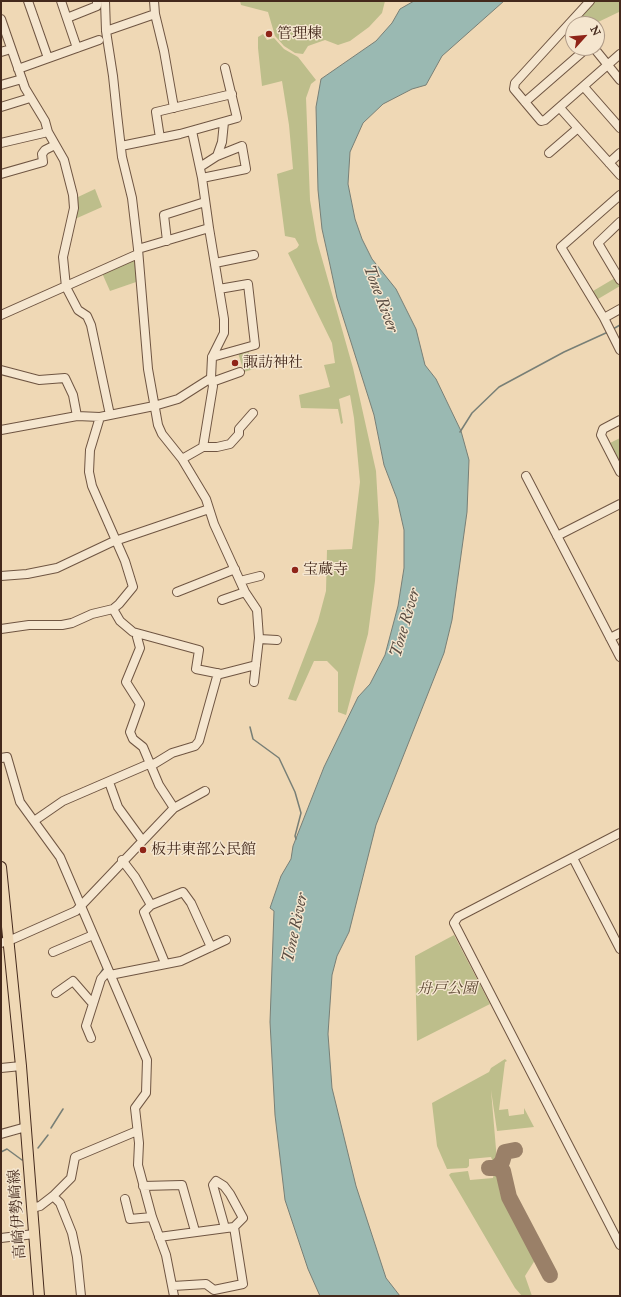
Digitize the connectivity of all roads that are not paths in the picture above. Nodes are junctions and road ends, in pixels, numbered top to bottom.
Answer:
1 (28, 1) edge
2 (61, 1) edge
3 (97, 1) edge
4 (104, 1) edge
5 (154, 1) edge
6 (590, 1) edge
7 (155, 14) junction
8 (581, 16) edge
9 (67, 18) junction
10 (1, 19) edge
11 (106, 31) junction
12 (565, 34) edge
13 (99, 40) dead end
14 (77, 48) junction
15 (11, 49) junction
16 (1, 52) edge
17 (620, 54) edge
18 (578, 56) edge
19 (600, 56) edge
20 (48, 58) junction
21 (608, 66) junction
22 (225, 68) dead end
23 (18, 69) junction
24 (22, 79) junction
25 (620, 80) edge
26 (1, 85) edge
27 (584, 87) junction
28 (232, 94) junction
29 (30, 98) junction
30 (525, 102) junction
31 (1, 107) edge
32 (174, 108) junction
33 (560, 108) junction
34 (224, 122) junction
35 (578, 128) junction
36 (620, 128) edge
37 (192, 131) junction
38 (48, 132) junction
39 (160, 138) junction
40 (1, 143) edge
41 (55, 145) junction
42 (121, 146) junction
43 (549, 153) dead end
44 (620, 153) edge
45 (217, 156) junction
46 (609, 163) junction
47 (200, 167) junction
48 (1, 174) edge
49 (620, 175) edge
50 (202, 178) junction
51 (620, 194) edge
52 (205, 202) junction
53 (620, 223) edge
54 (209, 228) junction
55 (168, 241) junction
56 (138, 252) junction
57 (254, 255) dead end
58 (215, 263) junction
59 (620, 280) edge
60 (66, 287) junction
61 (219, 289) junction
62 (620, 309) edge
63 (1, 315) edge
64 (605, 321) junction
65 (620, 350) edge
66 (212, 357) junction
67 (1, 370) edge
68 (240, 372) dead end
69 (212, 380) junction
70 (154, 406) junction
71 (253, 413) dead end
72 (110, 415) junction
73 (77, 416) junction
74 (100, 417) junction
75 (620, 420) edge
76 (1, 430) edge
77 (204, 447) junction
78 (182, 460) junction
79 (620, 472) edge
80 (526, 476) dead end
81 (620, 504) edge
82 (209, 509) junction
83 (557, 536) junction
84 (117, 541) junction
85 (235, 569) junction
86 (1, 576) edge
87 (260, 576) dead end
88 (240, 581) junction
89 (177, 592) dead end
90 (245, 592) junction
91 (222, 600) dead end
92 (113, 609) junction
93 (1, 629) edge
94 (620, 633) edge
95 (139, 634) junction
96 (610, 638) junction
97 (259, 639) junction
98 (277, 640) dead end
99 (620, 657) edge
100 (256, 665) junction
101 (218, 673) junction
102 (254, 682) dead end
103 (1, 758) edge
104 (151, 763) junction
105 (109, 782) junction
106 (205, 790) dead end
107 (174, 808) junction
108 (34, 821) junction
109 (620, 833) edge
110 (142, 840) junction
111 (574, 858) junction
112 (122, 860) junction
113 (1, 867) edge
114 (152, 904) junction
115 (81, 905) junction
116 (93, 935) junction
117 (226, 940) dead end
118 (5, 942) edge
119 (211, 947) junction
120 (620, 948) edge
121 (53, 952) dead end
122 (165, 963) junction
123 (109, 973) junction
124 (56, 993) dead end
125 (93, 1004) junction
126 (91, 1038) dead end
127 (21, 1066) junction
128 (1, 1068) edge
129 (26, 1127) junction
130 (137, 1131) junction
131 (1, 1134) edge
132 (143, 1186) junction
133 (53, 1196) junction
134 (125, 1199) dead end
135 (32, 1208) junction
136 (152, 1217) junction
137 (234, 1227) junction
138 (225, 1228) junction
139 (195, 1231) junction
140 (34, 1234) junction
141 (159, 1237) junction
142 (1, 1238) edge
143 (620, 1245) edge
144 (173, 1286) junction
145 (39, 1296) edge
146 (81, 1296) edge
147 (174, 1296) edge

1 - 20 street
2 - 9 street
3 - 9 street
4 - 11 street
5 - 7 street
6 - 8 street
7 - 11 street
7 - 32 street
9 - 14 street
10 - 15 street
11 - 42 street
12 - 30 street
13 - 14 street
14 - 20 street
15 - 16 street
15 - 23 street
17 - 21 street
18 - 30 street
19 - 21 street
20 - 23 street
21 - 25 street
21 - 27 street
22 - 28 street
23 - 24 street
24 - 26 street
24 - 29 street
27 - 33 street
27 - 36 street
28 - 32 street
28 - 34 street
29 - 31 street
29 - 38 street
30 - 33 street
32 - 39 street
33 - 35 street
34 - 37 street
34 - 45 street
35 - 43 street
35 - 46 street
37 - 39 street
37 - 47 street
38 - 40 street
38 - 41 street
39 - 42 street
41 - 48 street
41 - 60 street
42 - 56 street
44 - 46 street
45 - 47 street
45 - 50 street
46 - 49 street
47 - 50 street
50 - 52 street
51 - 64 street
52 - 54 street
52 - 55 street
53 - 59 street
54 - 55 street
54 - 58 street
55 - 56 street
56 - 60 street
56 - 70 street
57 - 58 street
58 - 61 street
60 - 63 street
60 - 72 street
61 - 66 street
61 - 66 street
62 - 64 street
64 - 65 street
66 - 69 street
67 - 73 street
68 - 69 street
69 - 70 street
69 - 77 street
70 - 72 street
70 - 78 street
71 - 77 street
72 - 74 street
73 - 74 street
73 - 76 street
74 - 84 street
75 - 79 street
77 - 78 street
78 - 82 street
80 - 83 street
81 - 83 street
82 - 84 street
82 - 85 street
83 - 96 street
84 - 86 street
84 - 92 street
85 - 88 street
85 - 89 street
87 - 88 street
88 - 90 street
90 - 91 street
90 - 97 street
92 - 93 street
92 - 95 street
94 - 96 street
95 - 101 street
95 - 104 street
96 - 99 street
97 - 98 street
97 - 100 street
100 - 101 street
100 - 102 street
101 - 104 street
103 - 108 street
104 - 105 street
104 - 107 street
105 - 108 street
105 - 110 street
106 - 107 street
107 - 110 street
108 - 115 street
109 - 111 street
110 - 112 street
111 - 120 street
111 - 143 street
112 - 114 street
112 - 115 street
113 - 118 main road, 高崎伊勢崎線
114 - 119 street
114 - 122 street
115 - 116 street
115 - 118 street
116 - 121 street
116 - 123 street
117 - 119 street
118 - 127 main road, 高崎伊勢崎線
119 - 122 street
122 - 123 street
123 - 125 street
123 - 130 street
124 - 125 street
125 - 126 street
127 - 128 street
127 - 129 main road, 高崎伊勢崎線
129 - 131 street
129 - 135 main road, 高崎伊勢崎線
130 - 132 street
130 - 133 street
132 - 136 street
132 - 139 street
133 - 135 street
133 - 146 street
134 - 136 street
135 - 140 main road, 高崎伊勢崎線
136 - 141 street
137 - 138 street
137 - 138 street
137 - 144 street
138 - 139 street
139 - 141 street
140 - 142 street
140 - 145 main road, 高崎伊勢崎線
141 - 144 street
144 - 147 street

